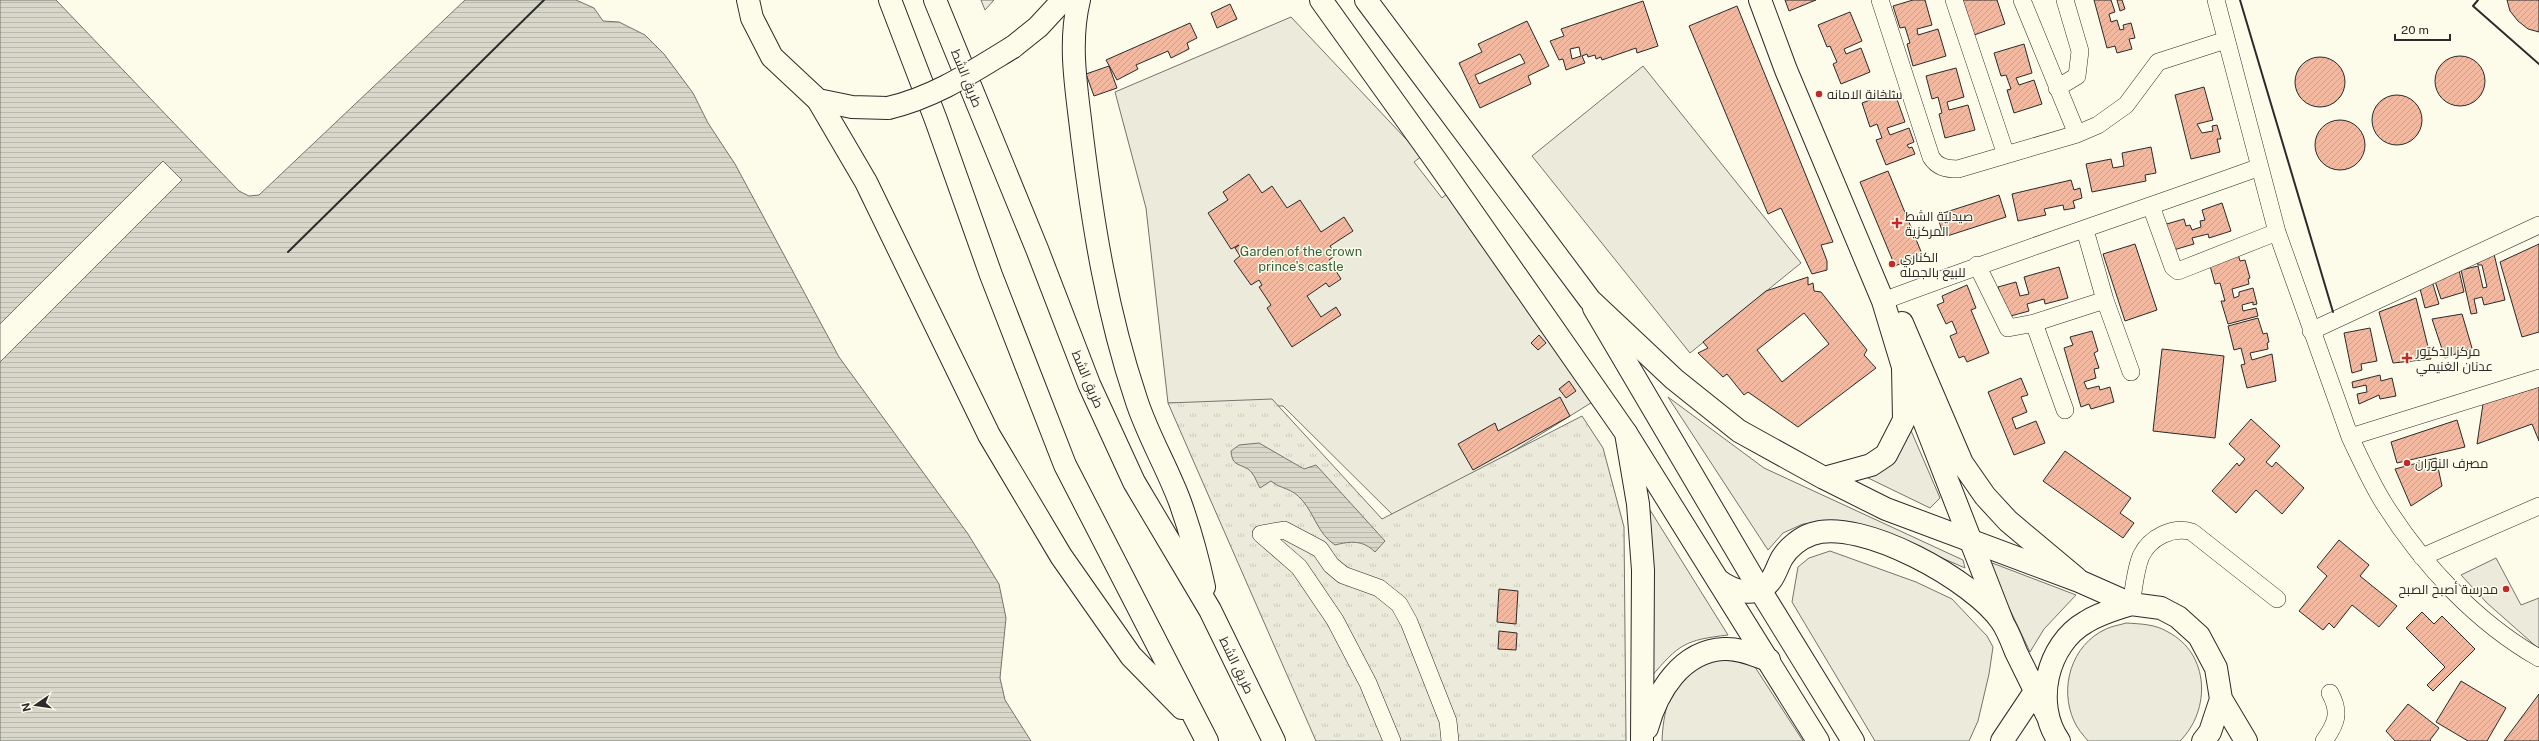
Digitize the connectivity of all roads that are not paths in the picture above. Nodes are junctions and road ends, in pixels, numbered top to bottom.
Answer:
1 (748, 0) edge
2 (890, 0) edge
3 (935, 0) edge
4 (1063, 0) edge
5 (1079, 0) edge
6 (1321, 0) edge
7 (1366, 0) edge
8 (1760, 0) edge
9 (1880, 0) edge
10 (1954, 0) edge
11 (2022, 0) edge
12 (2065, 0) edge
13 (2216, 0) edge
14 (2226, 40) junction
15 (2057, 88) junction
16 (818, 100) junction
17 (2077, 134) junction
18 (2006, 155) junction
19 (2260, 167) junction
20 (2151, 206) junction
21 (2539, 225) edge
22 (2085, 230) junction
23 (2277, 232) junction
24 (1977, 265) junction
25 (1590, 300) junction
26 (2105, 300) junction
27 (1883, 301) junction
28 (2034, 323) junction
29 (2311, 331) junction
30 (1903, 367) junction
31 (2131, 372) dead end
32 (2539, 378) edge
33 (2065, 410) dead end
34 (1626, 433) junction
35 (2350, 437) junction
36 (1824, 478) junction
37 (2539, 506) edge
38 (1969, 541) junction
39 (2422, 557) junction
40 (1718, 580) junction
41 (2079, 581) junction
42 (1760, 590) junction
43 (2277, 599) dead end
44 (2131, 604) junction
45 (1210, 610) junction
46 (2002, 622) junction
47 (2539, 658) edge
48 (1769, 660) junction
49 (2051, 667) junction
50 (2035, 692) junction
51 (2330, 694) dead end
52 (2221, 699) junction
53 (2048, 717) junction
54 (1203, 733) edge
55 (2058, 740) edge
56 (1274, 741) edge
57 (1392, 741) edge
58 (1450, 741) edge
59 (1642, 741) edge
60 (1818, 741) edge
61 (1853, 741) edge
62 (2002, 741) edge
63 (2203, 741) edge
64 (2246, 741) edge
65 (2324, 741) edge

1 - 16 main road
2 - 54 main road
3 - 45 main road, طريق الشط
4 - 16 main road, bridge
5 - 45 main road
6 - 34 main road
7 - 25 main road
8 - 27 main road
9 - 18 street
10 - 18 street
11 - 15 street
12 - 15 street
13 - 14 street
14 - 17 street
14 - 19 street
15 - 17 street
16 - 54 main road
17 - 18 street
19 - 20 street
19 - 23 street
20 - 22 street
20 - 23 street
21 - 29 street
22 - 24 street
22 - 26 street
23 - 29 street
24 - 27 street
24 - 28 street
25 - 36 main road
25 - 42 main road
26 - 28 street
26 - 31 street
27 - 30 main road
27 - 41 main road
28 - 33 street
29 - 35 street
30 - 36 main road
30 - 38 main road
32 - 35 street
34 - 40 main road
34 - 59 main road
35 - 39 street
36 - 38 main road
37 - 39 street
38 - 41 main road
38 - 46 main road
39 - 47 street
40 - 42 main road
40 - 48 main road
41 - 44 main road
42 - 46 main road
42 - 61 main road
43 - 44 street
44 - 49 main road
44 - 52 main road
45 - 56 main road, طريق الشط
46 - 50 main road
48 - 59 main road
48 - 60 main road
49 - 50 main road
49 - 53 main road
50 - 53 main road
50 - 62 main road
51 - 65 street
52 - 63 main road
52 - 64 main road
53 - 55 main road
57 - 58 street

